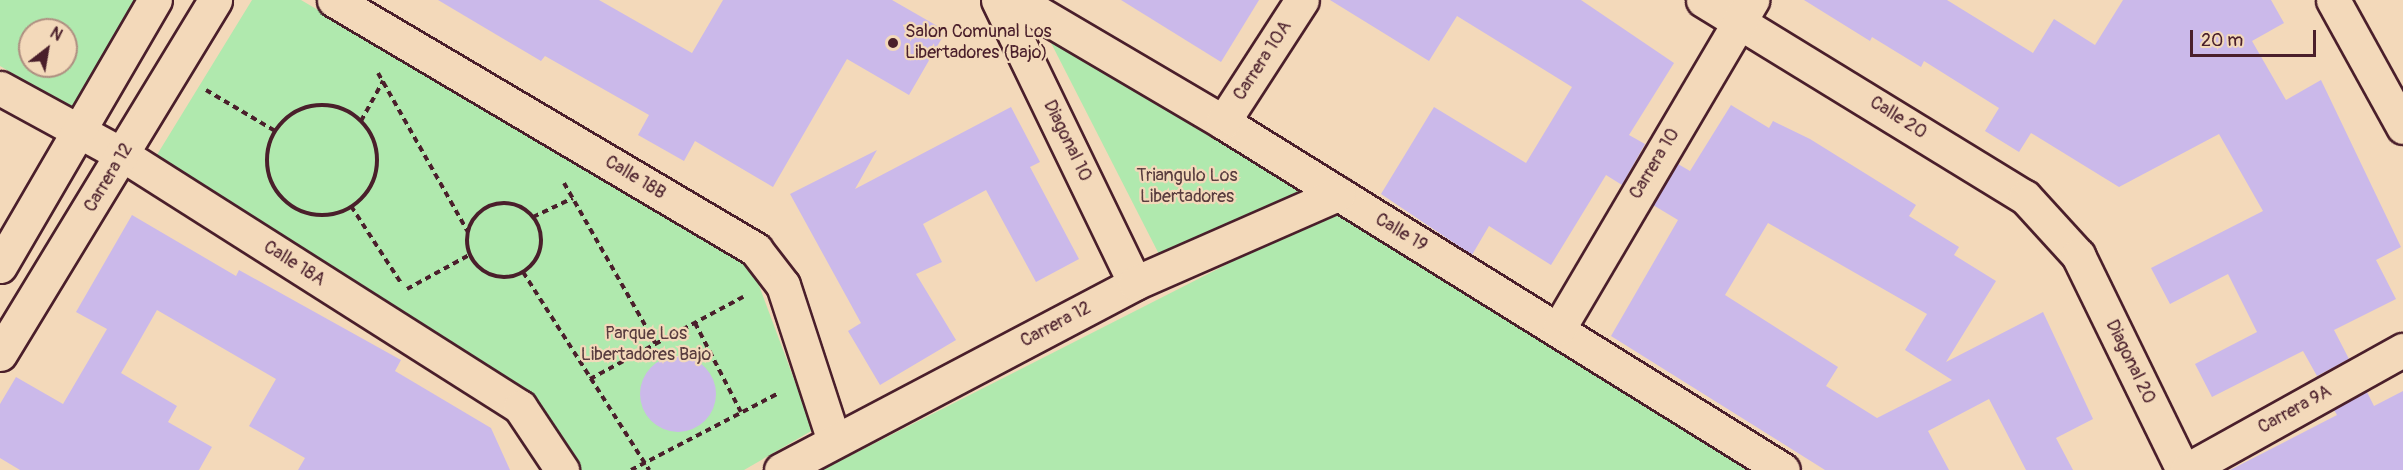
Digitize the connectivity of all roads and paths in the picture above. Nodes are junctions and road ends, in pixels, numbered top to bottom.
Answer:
1 (155, 0) edge
2 (214, 0) edge
3 (334, 0) edge
4 (998, 0) edge
5 (1016, 0) edge
6 (1302, 0) edge
7 (1703, 0) edge
8 (2333, 0) edge
9 (1746, 11) edge
10 (372, 62) dead end
11 (173, 70) junction
12 (383, 81) junction
13 (0, 88) edge
14 (361, 121) junction
15 (1223, 122) junction
16 (2403, 127) edge
17 (275, 131) junction
18 (76, 134) junction
19 (123, 155) junction
20 (562, 179) dead end
21 (1338, 194) junction
22 (573, 198) junction
23 (351, 206) junction
24 (533, 217) junction
25 (468, 232) junction
26 (469, 255) junction
27 (2078, 255) joint
28 (0, 266) edge
29 (523, 272) junction
30 (778, 279) junction
31 (1135, 283) junction
32 (695, 323) junction
33 (1558, 328) junction
34 (656, 344) junction
35 (2403, 350) edge
36 (0, 354) edge
37 (812, 375) junction
38 (590, 379) junction
39 (741, 412) junction
40 (834, 441) junction
41 (644, 463) junction
42 (562, 470) edge
43 (630, 470) edge
44 (649, 470) edge
45 (781, 470) edge
46 (1783, 470) edge
47 (2185, 470) edge

1 - 18 street
2 - 11 street, Carrera 12
3 - 30 street, Calle 18B
4 - 31 street, Diagonal 10
5 - 15 street, Calle 19
6 - 15 street, Carrera 10A
7 - 9 street, Calle 20
8 - 16 street
9 - 27 street, Calle 20
9 - 33 street, Carrera 10
10 - 12 path
11 - 17 path
11 - 19 street, Carrera 12
12 - 14 path
12 - 25 path
13 - 18 street, Calle 18A
14 - 17 path
14 - 23 path
15 - 21 street, Calle 19
17 - 23 path
18 - 19 street, Calle 18A
18 - 28 street
19 - 36 street, Carrera 12
19 - 42 street, Calle 18A
20 - 22 path
21 - 31 street, Carrera 12
21 - 33 street, Calle 19
22 - 24 path
22 - 34 path
23 - 26 path
24 - 25 path
24 - 29 path
25 - 26 path
26 - 29 path
27 - 47 street, Diagonal 20
29 - 38 path
30 - 32 path
30 - 37 street, Calle 18B
31 - 40 street, Carrera 12
32 - 34 path
32 - 39 path
33 - 46 street, Calle 19
34 - 38 path
35 - 47 street, Carrera 9A
37 - 39 path
37 - 40 street, Calle 18B
38 - 41 path
39 - 41 path
40 - 45 street, Carrera 12
41 - 43 path
41 - 44 path

